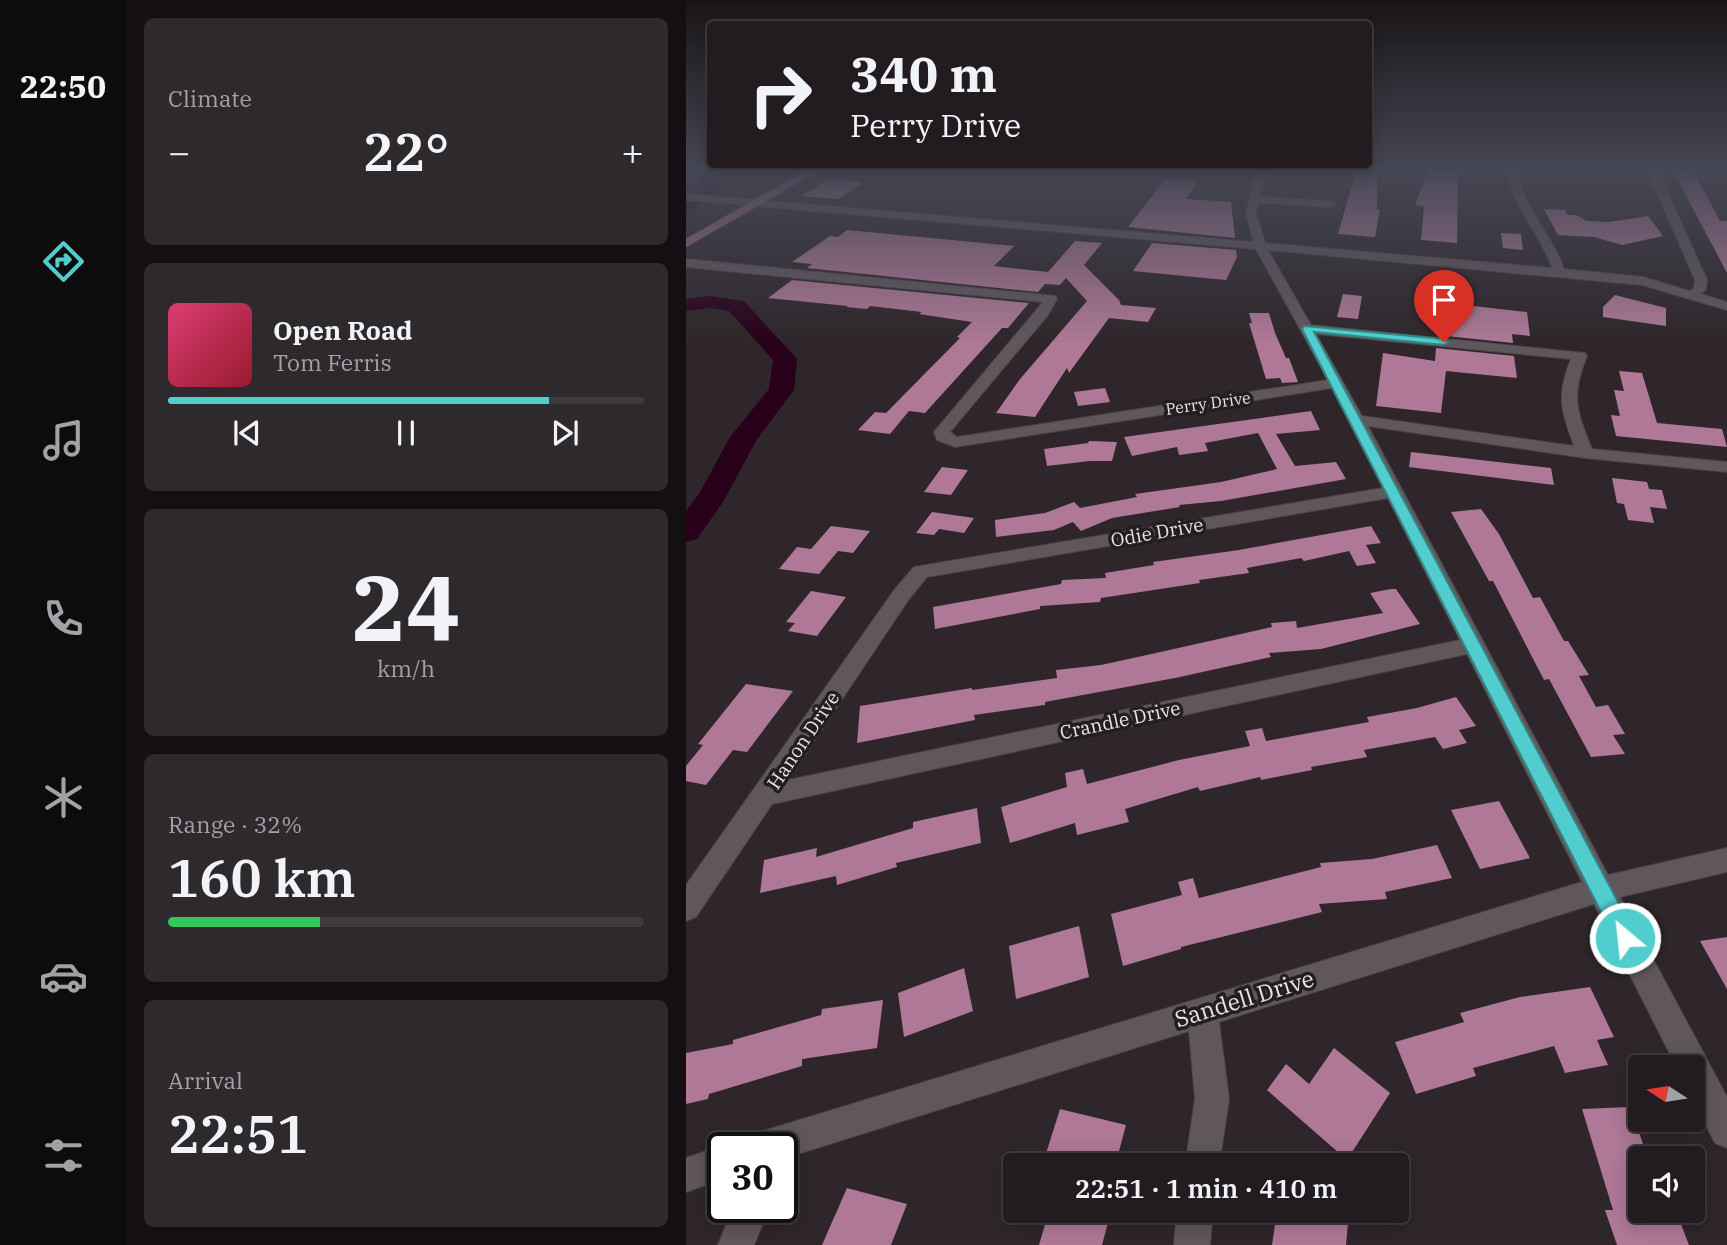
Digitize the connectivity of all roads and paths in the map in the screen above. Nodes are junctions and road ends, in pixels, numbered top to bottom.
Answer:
1 (716, 227) edge
2 (1034, 227) edge
3 (1255, 227) edge
4 (1536, 227) edge
5 (1678, 227) edge
6 (686, 244) edge
7 (1260, 246) junction
8 (686, 263) edge
9 (1559, 272) junction
10 (1693, 295) junction
11 (1727, 306) edge
12 (1307, 329) junction
13 (1336, 383) junction
14 (1356, 420) junction
15 (1585, 453) junction
16 (1727, 467) edge
17 (1393, 492) junction
18 (921, 572) joint
19 (1473, 645) junction
20 (766, 795) junction
21 (1727, 860) edge
22 (1600, 889) junction
23 (686, 908) edge
24 (1202, 1011) junction
25 (1727, 1131) edge
26 (798, 1137) edge
27 (1204, 1153) edge
28 (707, 1168) edge
29 (686, 1175) edge
30 (745, 1223) edge
31 (1194, 1223) edge
32 (736, 1245) edge
33 (1192, 1245) edge

1 - 6 main road
2 - 7 street
3 - 7 street
4 - 9 street
5 - 10 street
7 - 9 street
7 - 12 street
8 - 13 street, Perry Drive
9 - 10 street
10 - 11 street
12 - 13 street
12 - 15 street
13 - 14 street
14 - 15 street
14 - 17 street
15 - 16 street
17 - 18 street, Odie Drive
17 - 19 street
18 - 20 street, Hanon Drive
19 - 20 street, Crandle Drive
19 - 22 street
20 - 23 street, Hanon Drive
21 - 22 street, Sandell Drive
22 - 24 street, Sandell Drive
22 - 25 street
24 - 26 street, Sandell Drive
24 - 27 street
28 - 29 street
30 - 32 street
31 - 33 street

